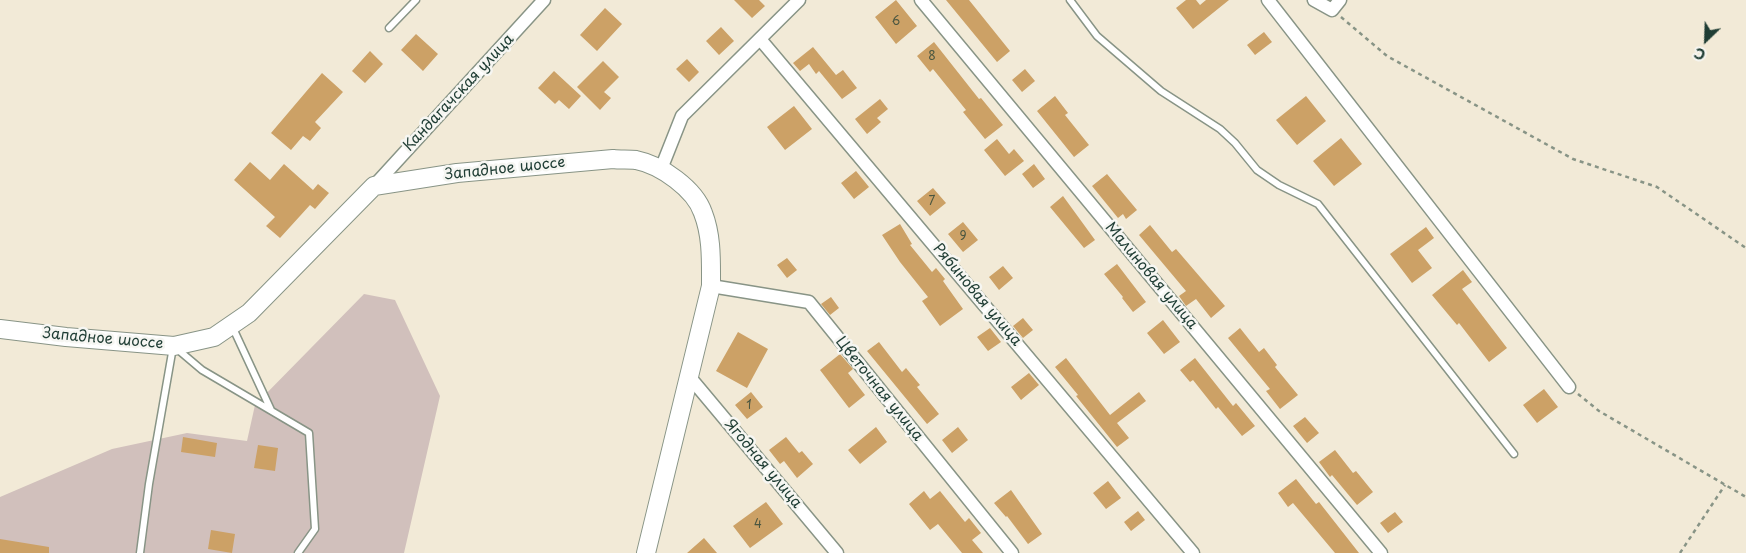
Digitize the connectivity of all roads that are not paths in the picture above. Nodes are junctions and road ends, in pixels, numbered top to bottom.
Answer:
1 (416, 0) edge
2 (544, 0) edge
3 (799, 0) edge
4 (921, 0) edge
5 (1070, 0) edge
6 (1268, 0) edge
7 (1314, 0) edge
8 (1336, 5) edge
9 (389, 28) dead end
10 (760, 39) junction
11 (661, 169) junction
12 (374, 186) junction
13 (711, 286) junction
14 (231, 325) junction
15 (0, 329) edge
16 (174, 346) junction
17 (688, 375) junction
18 (1569, 387) road end
19 (271, 411) junction
20 (1514, 454) dead end
21 (650, 550) edge
22 (140, 553) edge
23 (298, 553) edge
24 (838, 553) edge
25 (1012, 553) edge
26 (1193, 553) edge
27 (1381, 553) edge

1 - 9 lane
2 - 12 street, Кандагачская улица
3 - 10 street
4 - 27 street, Малиновая улица
5 - 20 lane
6 - 18 street
7 - 8 street
10 - 11 street
10 - 26 street, Рябиновая улица
11 - 12 main road, Западное шоссе
11 - 13 main road, Западное шоссе
12 - 14 main road, Западное шоссе
13 - 17 main road, Западное шоссе
13 - 25 street, Цветочная улица
14 - 16 main road, Западное шоссе
14 - 19 lane
15 - 16 main road, Западное шоссе
16 - 19 lane
16 - 22 lane
17 - 21 main road, Западное шоссе
17 - 24 street, Ягодная улица
19 - 23 lane

